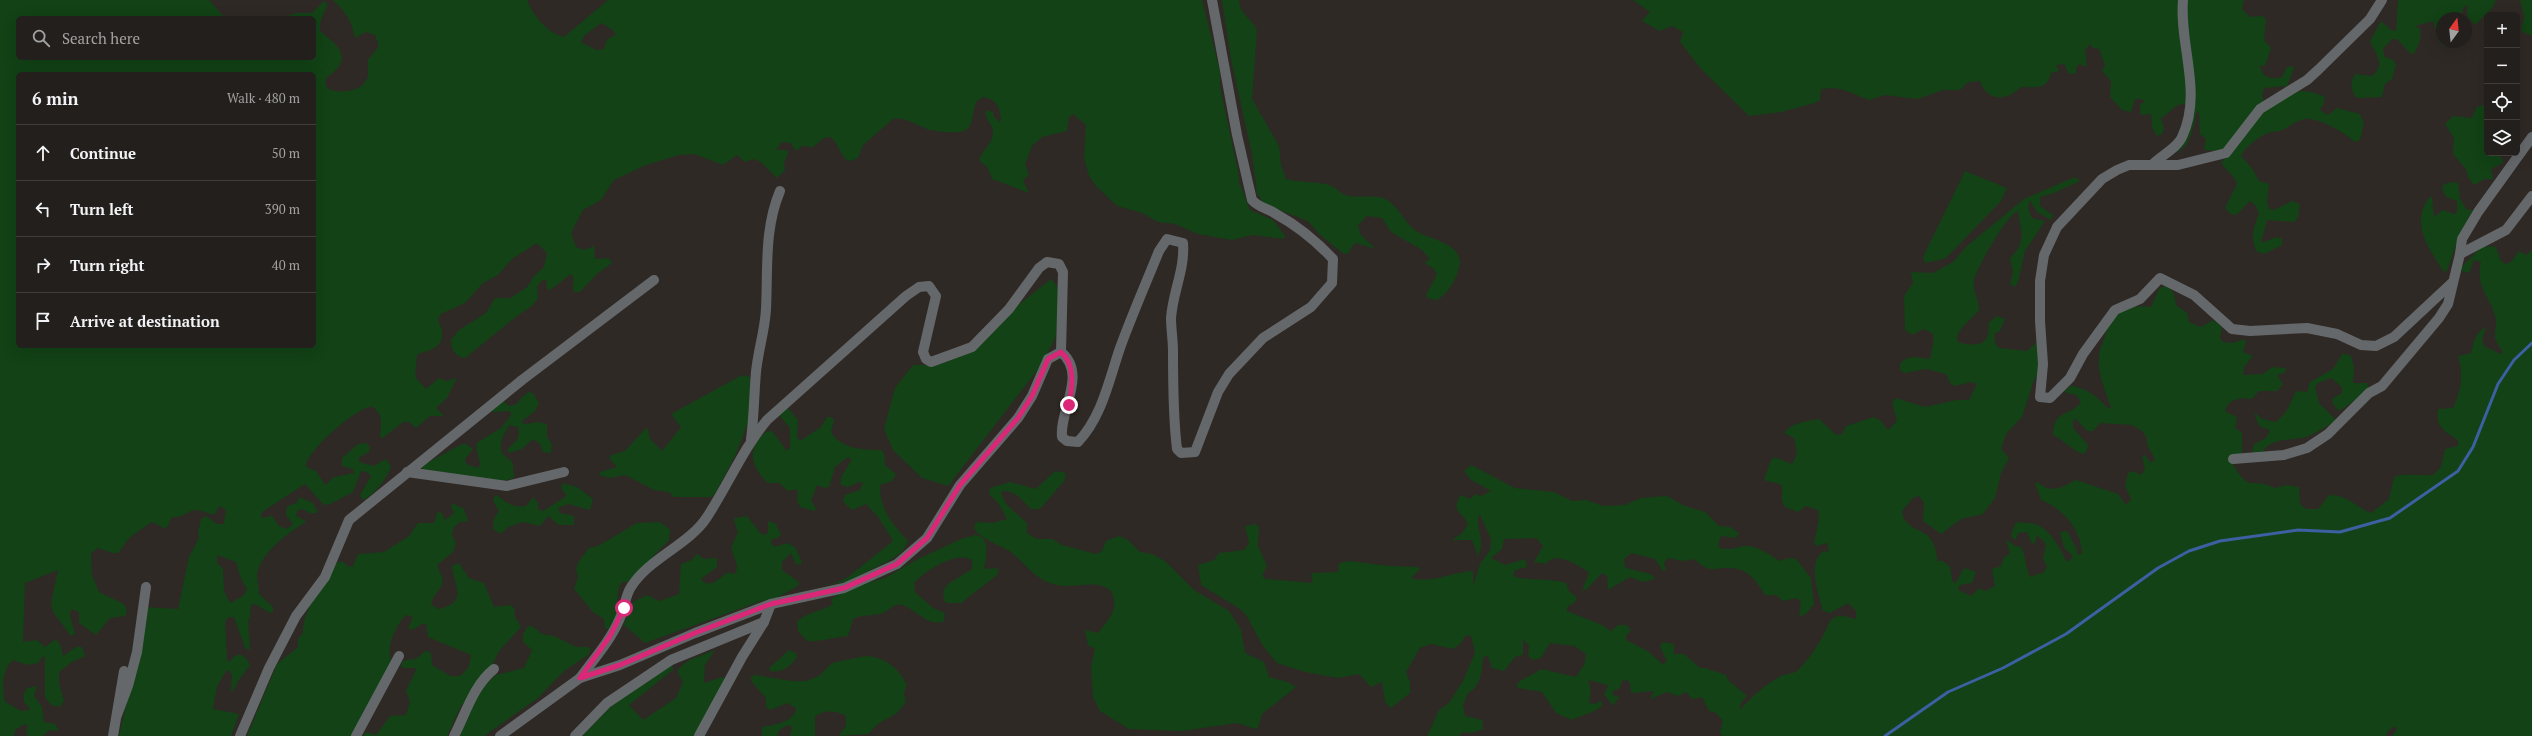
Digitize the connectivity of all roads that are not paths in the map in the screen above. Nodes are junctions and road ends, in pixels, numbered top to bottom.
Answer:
1 (1212, 0) edge
2 (2183, 0) edge
3 (2382, 0) edge
4 (2532, 137) edge
5 (2153, 164) junction
6 (780, 191) dead end
7 (2532, 196) edge
8 (2460, 254) junction
9 (654, 280) dead end
10 (2453, 282) junction
11 (1061, 352) junction
12 (751, 439) junction
13 (2233, 459) dead end
14 (407, 472) junction
15 (564, 472) dead end
16 (146, 587) dead end
17 (771, 604) junction
18 (764, 622) junction
19 (399, 656) dead end
20 (494, 669) dead end
21 (124, 671) dead end
22 (580, 678) junction
23 (117, 715) junction
24 (113, 736) edge
25 (240, 736) edge
26 (356, 736) edge
27 (454, 736) edge
28 (500, 736) edge
29 (575, 736) edge
30 (699, 736) edge

1 - 11 street
2 - 5 street
3 - 5 street
4 - 8 street
5 - 10 street
6 - 12 street
7 - 8 street
8 - 10 street
9 - 14 street
10 - 13 street
11 - 12 street
11 - 17 street
12 - 22 street
14 - 15 street
14 - 25 street
16 - 23 street
17 - 18 street
17 - 22 street
18 - 29 street
18 - 30 street
19 - 26 street
20 - 27 street
21 - 23 street
22 - 28 street
23 - 24 street

